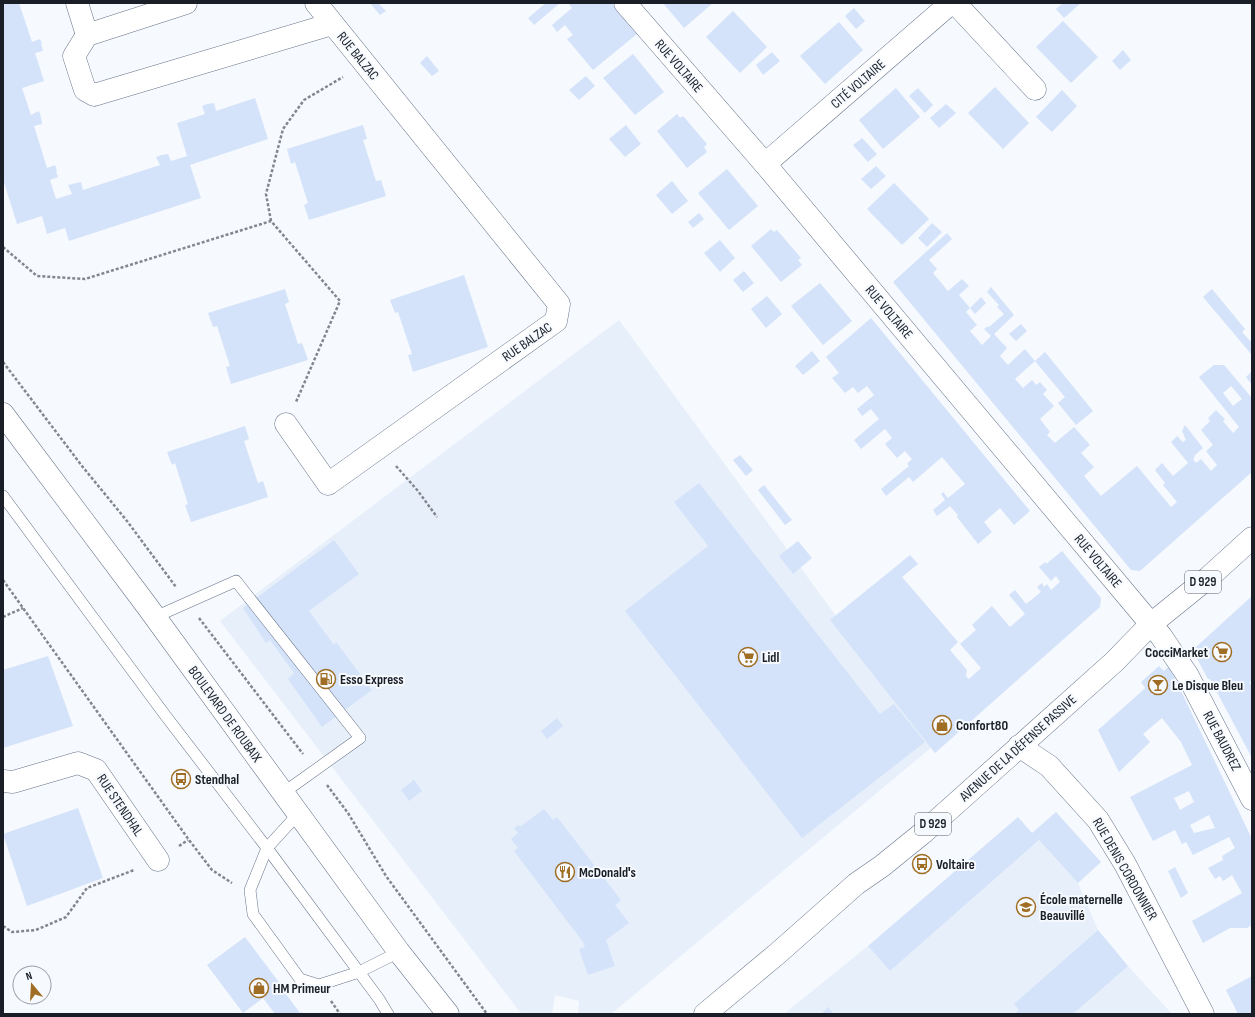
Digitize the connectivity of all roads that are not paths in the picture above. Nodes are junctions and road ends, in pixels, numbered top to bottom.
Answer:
1 (76, 3) edge
2 (186, 3) edge
3 (316, 3) edge
4 (625, 3) edge
5 (951, 3) edge
6 (955, 3) edge
7 (332, 24) junction
8 (87, 35) junction
9 (1036, 89) dead end
10 (765, 164) junction
11 (3, 414) edge
12 (286, 424) road end
13 (3, 496) edge
14 (1252, 538) edge
15 (155, 617) junction
16 (1151, 624) junction
17 (1019, 746) junction
18 (3, 781) edge
19 (283, 793) junction
20 (1252, 799) edge
21 (298, 814) junction
22 (267, 848) junction
23 (158, 860) road end
24 (399, 952) junction
25 (359, 972) junction
26 (388, 1014) edge
27 (448, 1014) edge
28 (705, 1014) edge
29 (1203, 1014) edge

1 - 8 street
2 - 8 street
3 - 7 street, RUE BALZAC
4 - 10 street, RUE VOLTAIRE
5 - 10 street, CITÉ VOLTAIRE
6 - 9 street
7 - 8 street, RUE BALZAC
7 - 12 street, RUE BALZAC
10 - 16 street, RUE VOLTAIRE
11 - 15 street, BOULEVARD DE ROUBAIX
13 - 22 lane
14 - 16 street, AVENUE DE LA DÉFENSE PASSIVE / D 929
15 - 19 street, BOULEVARD DE ROUBAIX
15 - 19 lane
16 - 17 street, AVENUE DE LA DÉFENSE PASSIVE / D 929
16 - 20 street, RUE BAUDREZ
17 - 28 street, AVENUE DE LA DÉFENSE PASSIVE / D 929
17 - 29 street, RUE DENIS CORDONNIER
18 - 23 street, RUE STENDHAL
19 - 21 street, BOULEVARD DE ROUBAIX
21 - 22 lane
21 - 24 street, BOULEVARD DE ROUBAIX
22 - 25 lane
22 - 25 lane
24 - 25 lane
24 - 27 street, BOULEVARD DE ROUBAIX
25 - 26 lane

